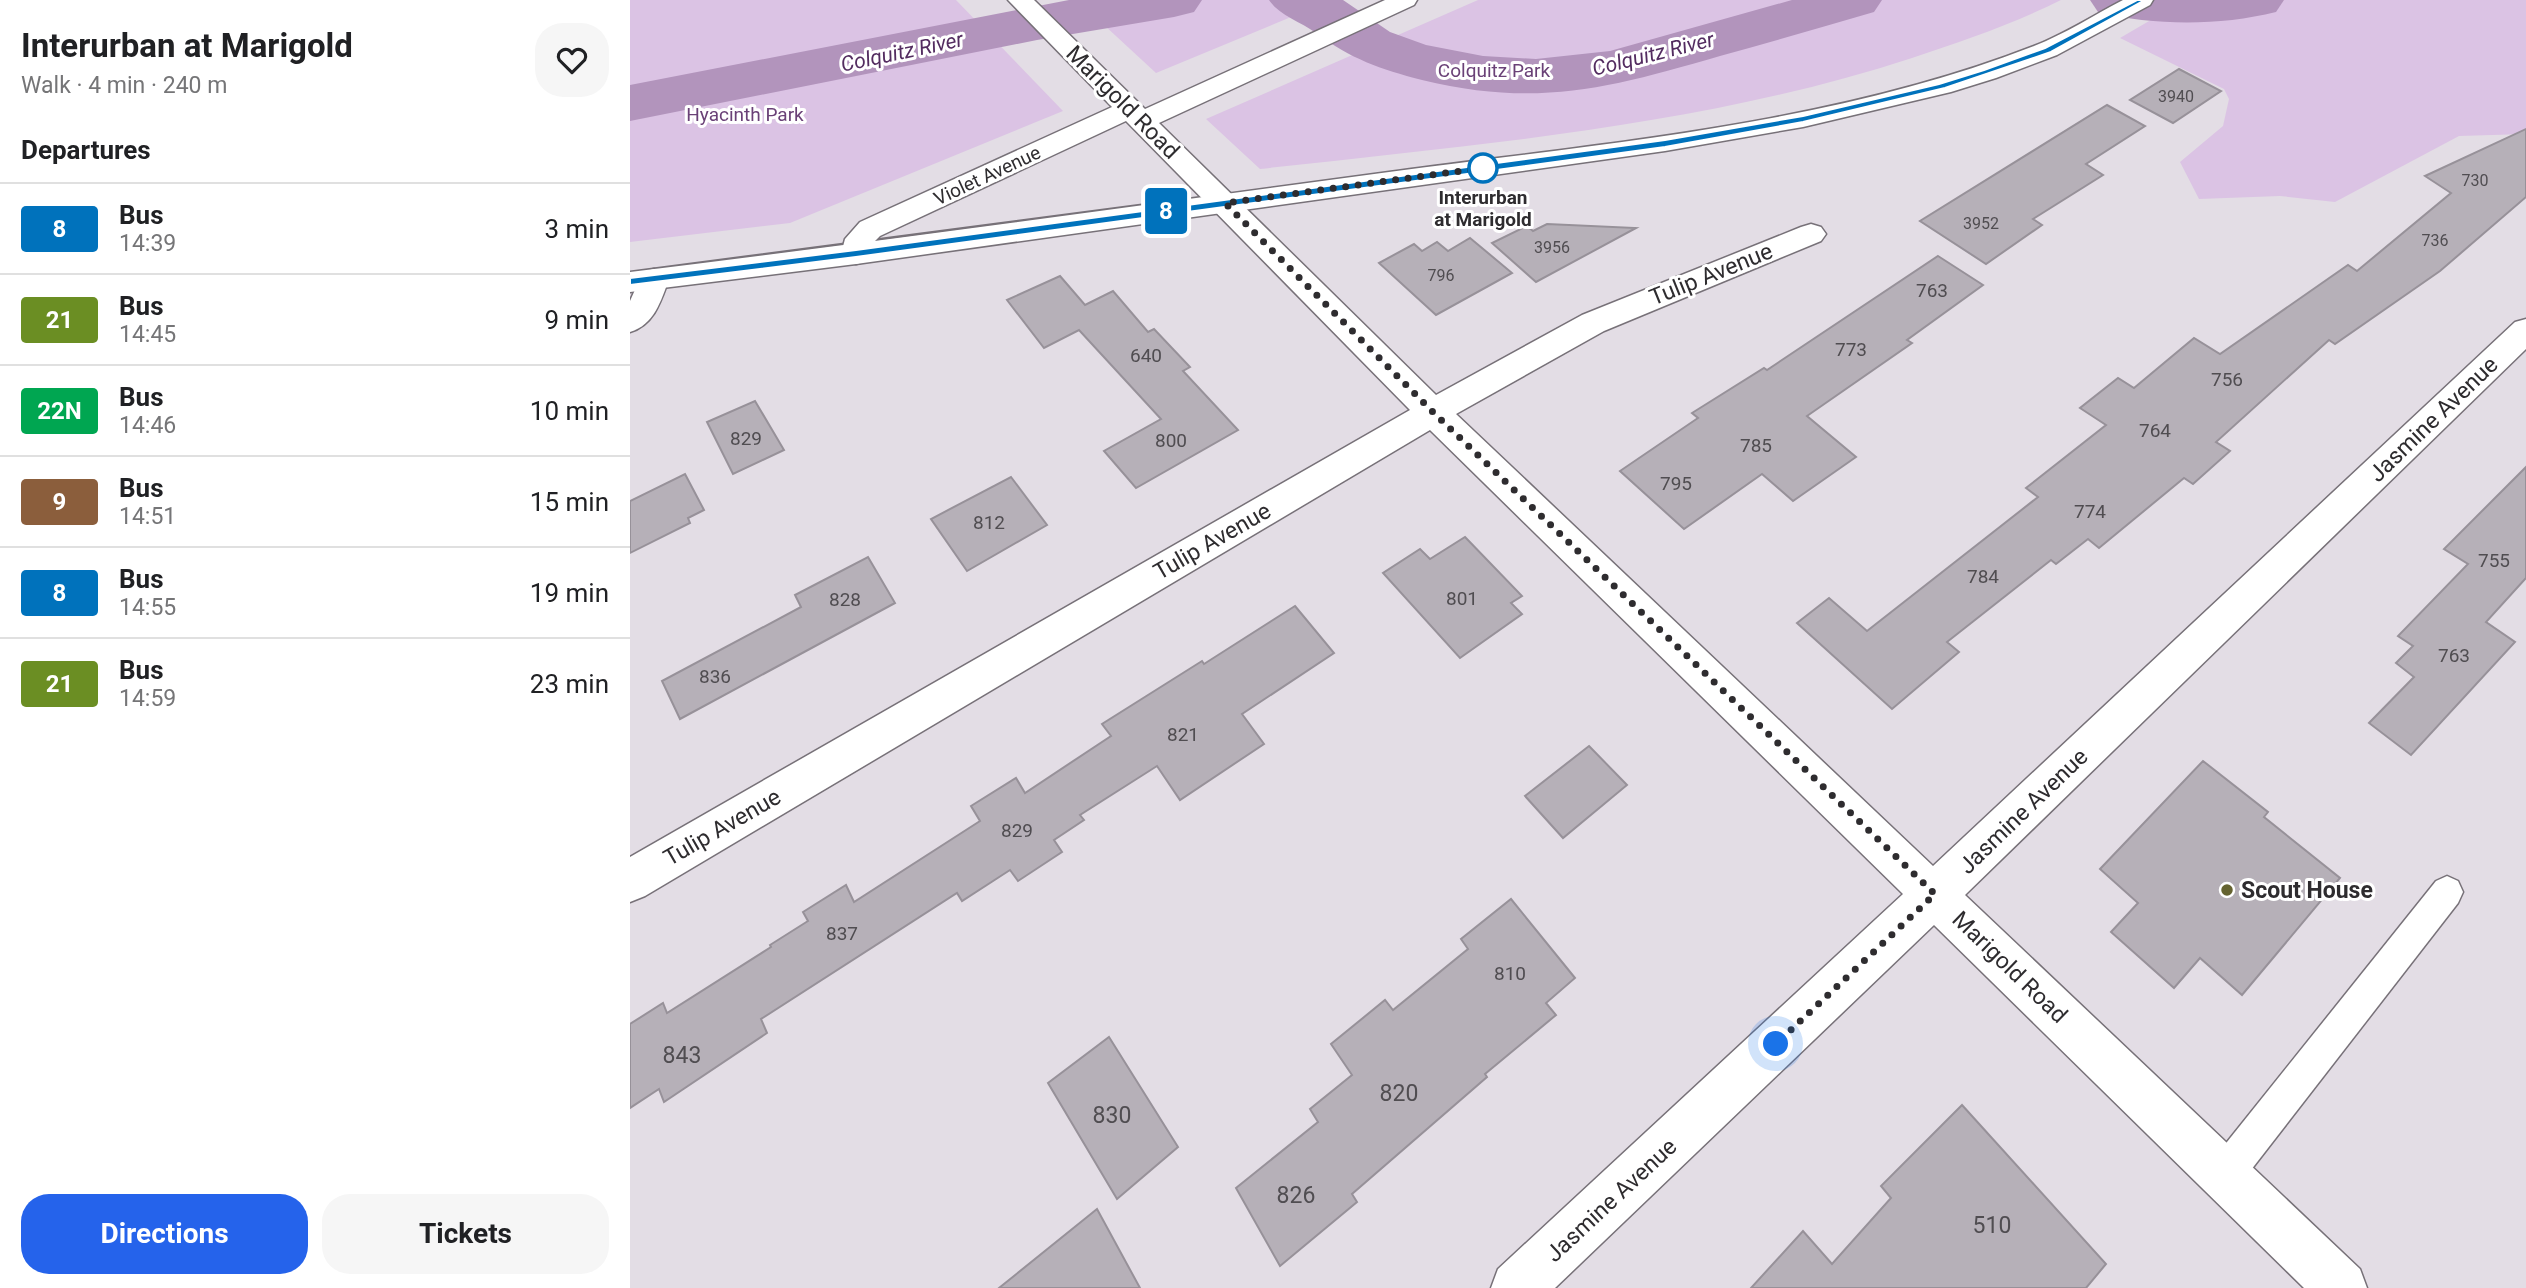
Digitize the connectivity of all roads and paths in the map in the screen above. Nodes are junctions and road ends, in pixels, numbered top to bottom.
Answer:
1 (1405, 0) edge
2 (2141, 0) edge
3 (1034, 13) edge
4 (1136, 115) junction
5 (1225, 203) junction
6 (1811, 234) dead end
7 (856, 254) junction
8 (642, 280) edge
9 (630, 321) edge
10 (2526, 330) edge
11 (1433, 412) junction
12 (630, 881) edge
13 (2447, 892) dead end
14 (1935, 894) junction
15 (2224, 1175) junction
16 (1517, 1288) edge
17 (2341, 1288) edge

1 - 4 street, Violet Avenue
2 - 5 street
3 - 4 street, Marigold Road
4 - 5 street, Marigold Road
4 - 7 street, Violet Avenue
5 - 7 street
5 - 11 street, Marigold Road
6 - 11 street, Tulip Avenue
7 - 8 street
8 - 9 street
10 - 14 street, Jasmine Avenue
11 - 12 street, Tulip Avenue
11 - 14 street, Marigold Road
13 - 15 lane
14 - 15 street, Marigold Road
14 - 16 street, Jasmine Avenue
15 - 17 street, Marigold Road

